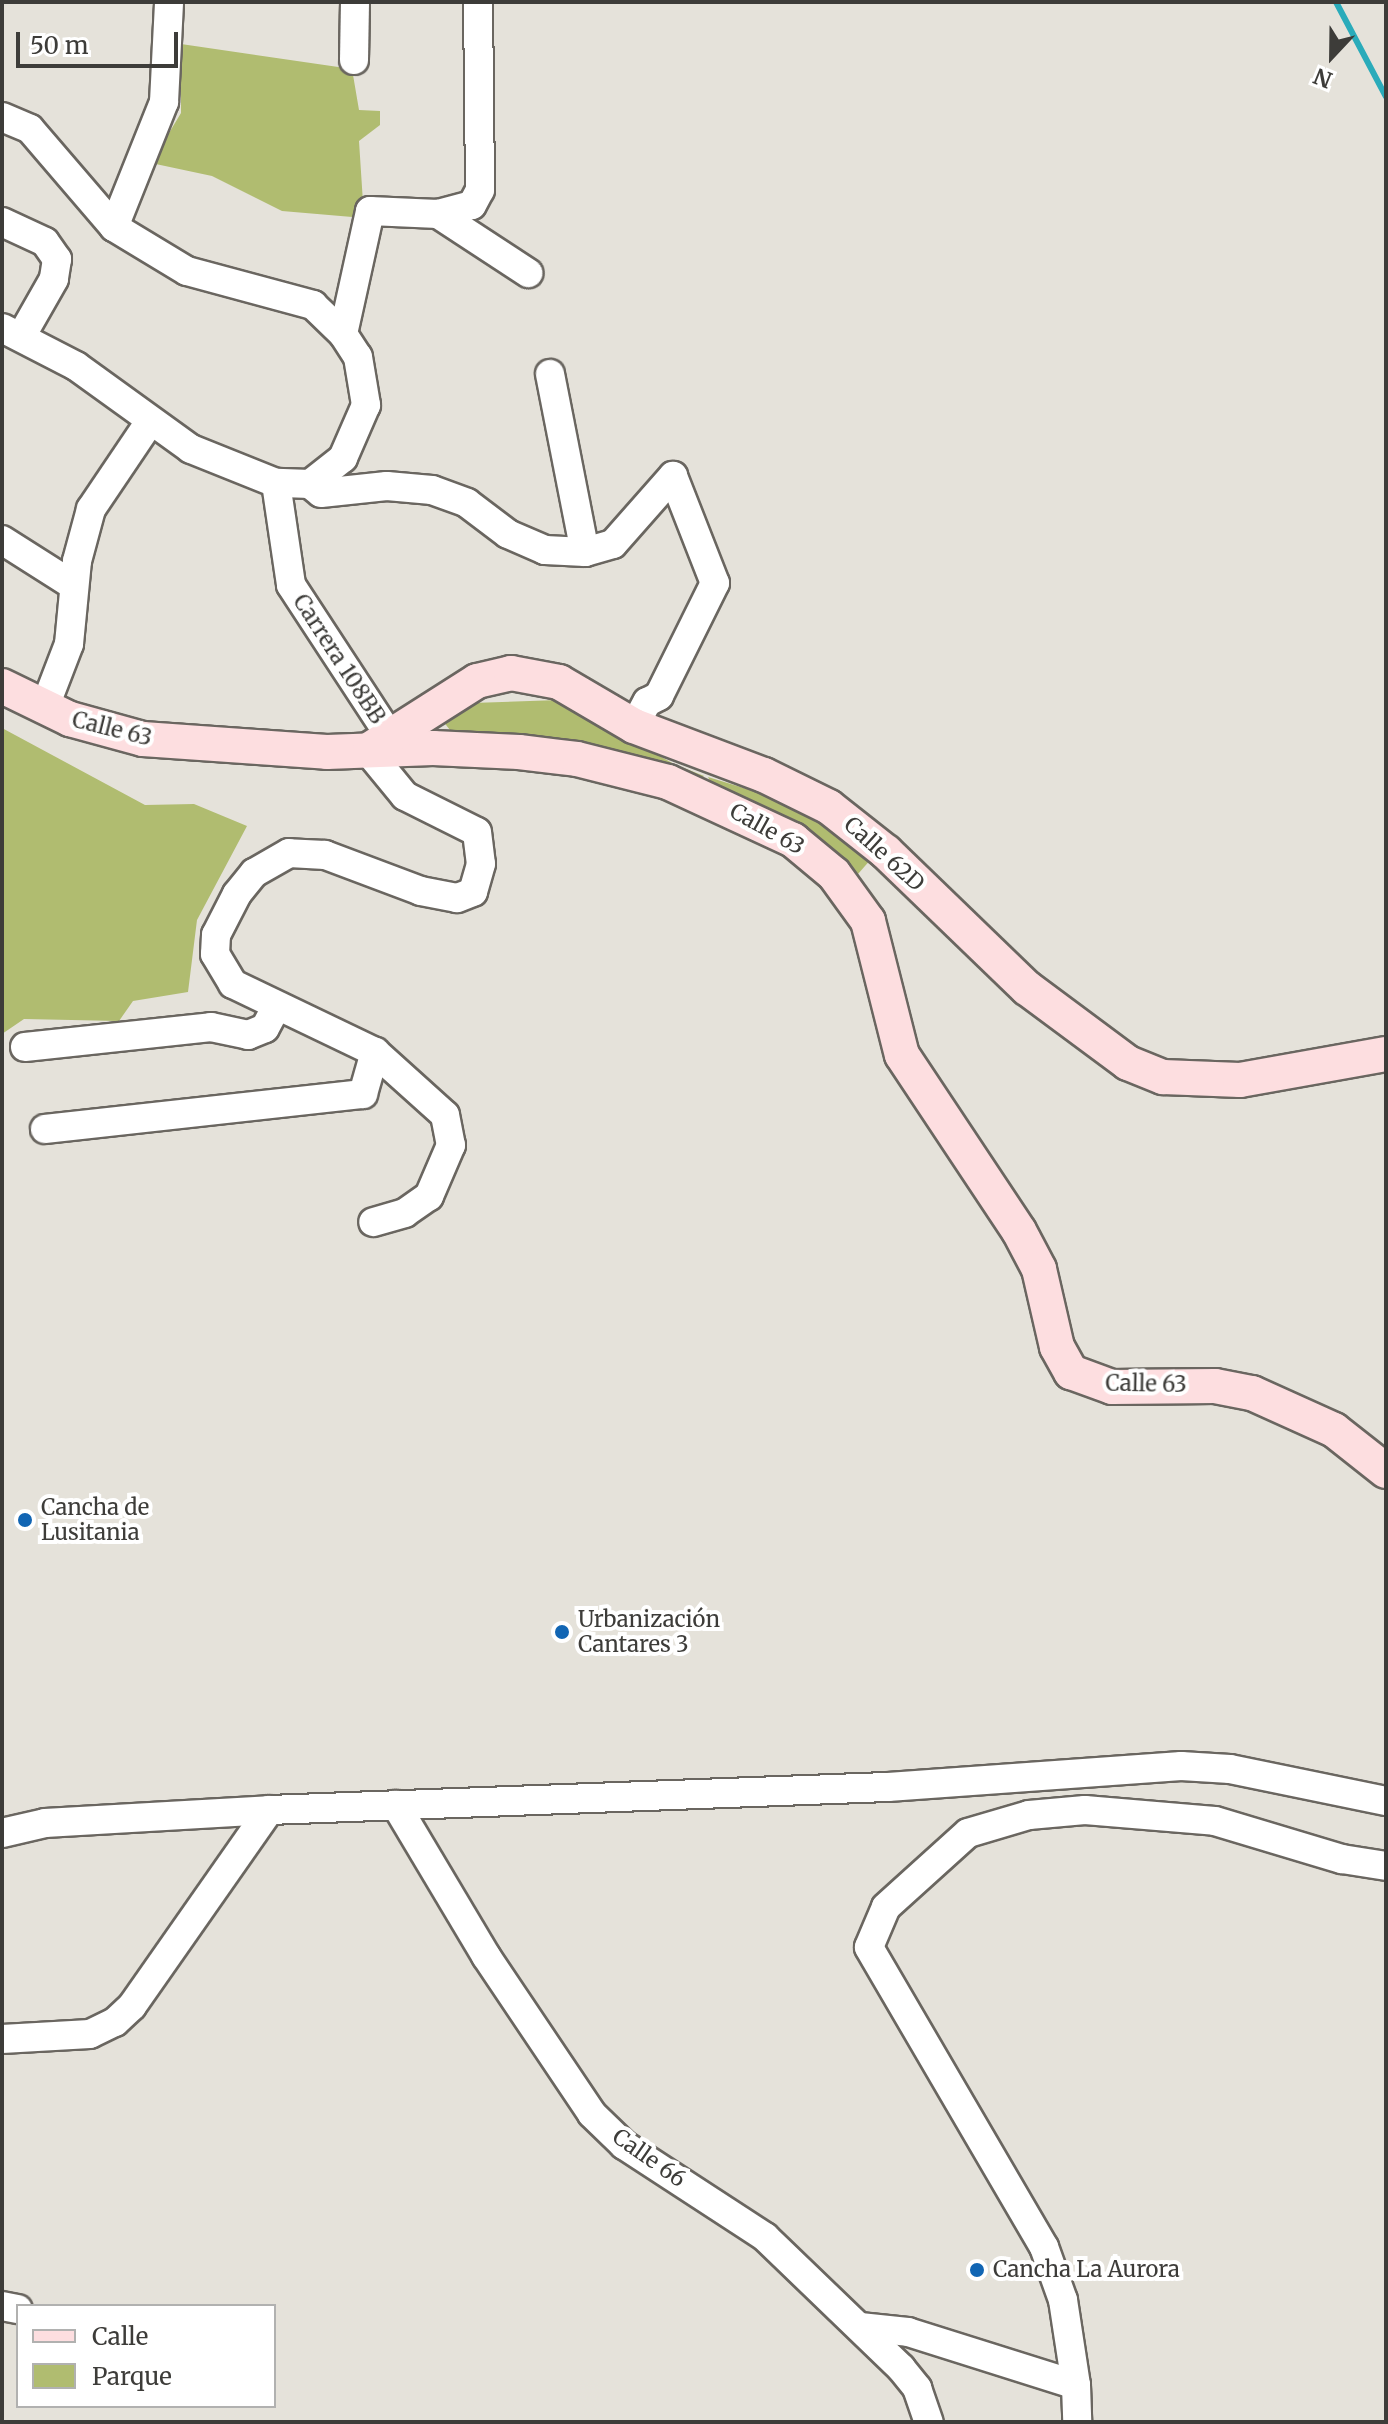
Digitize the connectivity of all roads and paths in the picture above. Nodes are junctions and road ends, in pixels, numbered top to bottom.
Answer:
1 (169, 2) edge
2 (355, 2) edge
3 (478, 2) edge
4 (354, 60) dead end
5 (2, 117) edge
6 (438, 214) junction
7 (2, 222) edge
8 (114, 227) junction
9 (528, 273) dead end
10 (12, 331) edge
11 (343, 334) junction
12 (550, 374) dead end
13 (149, 423) junction
14 (276, 483) junction
15 (310, 484) junction
16 (2, 540) edge
17 (585, 552) junction
18 (73, 585) junction
19 (2, 686) edge
20 (44, 709) junction
21 (634, 726) junction
22 (380, 744) junction
23 (276, 1007) junction
24 (25, 1047) dead end
25 (375, 1052) junction
26 (1386, 1054) edge
27 (45, 1129) dead end
28 (373, 1222) dead end
29 (1386, 1471) edge
30 (1386, 1801) edge
31 (396, 1805) junction
32 (269, 1810) junction
33 (2, 1833) edge
34 (1386, 1866) edge
35 (2, 2039) edge
36 (860, 2327) junction
37 (1076, 2385) junction
38 (929, 2422) edge
39 (1077, 2422) edge

1 - 8 street
2 - 4 street
3 - 6 street
5 - 8 street
6 - 9 street
6 - 11 street
7 - 10 street
8 - 11 street
10 - 13 street
11 - 15 street
12 - 17 street
13 - 14 street
13 - 18 street
14 - 15 street
14 - 22 street, Carrera 108BB
15 - 17 street
16 - 18 street
17 - 21 street
18 - 20 street
19 - 20 main road, Calle 63
20 - 22 main road, Calle 63
21 - 22 main road, Calle 62D
21 - 26 main road, Calle 62D
22 - 23 street, Carrera 108BB
22 - 29 main road, Calle 63
23 - 24 street
23 - 25 street
25 - 27 street
25 - 28 street
30 - 31 street
31 - 32 street
31 - 36 street, Calle 66
32 - 33 street
32 - 35 street
34 - 37 street
36 - 37 street
36 - 38 street, Calle 66
37 - 39 street

